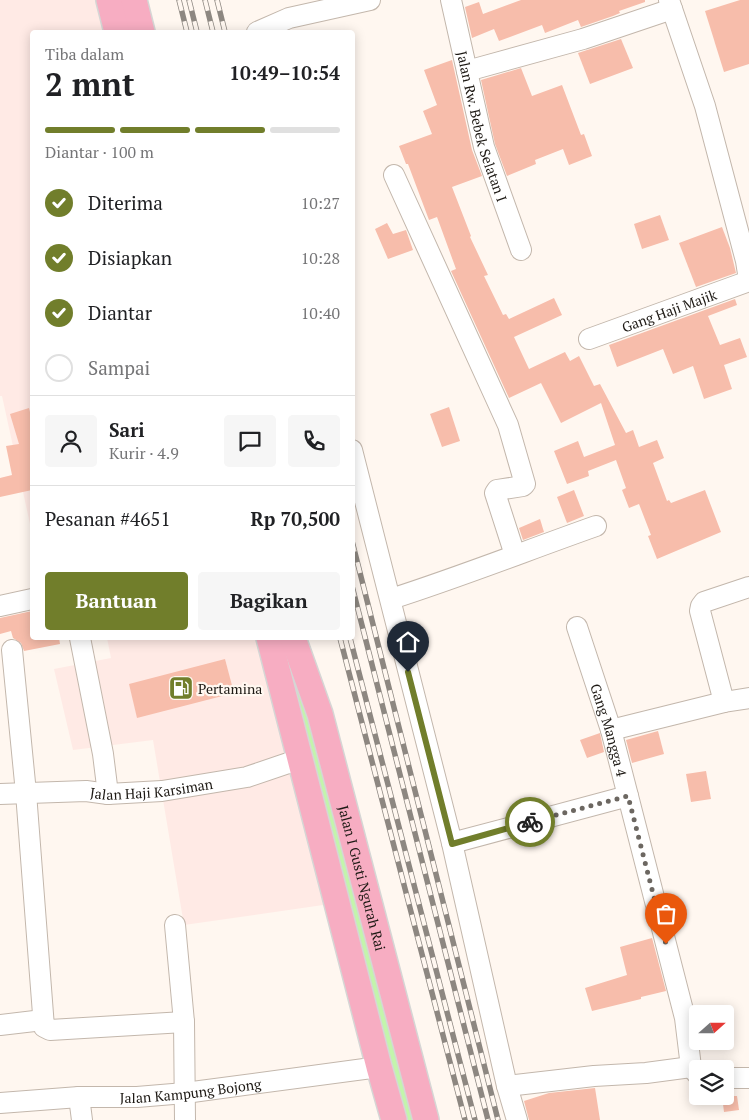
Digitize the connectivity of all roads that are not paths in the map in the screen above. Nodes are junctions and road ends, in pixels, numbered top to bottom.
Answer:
1 (370, 0) edge
2 (450, 0) edge
3 (670, 4) edge
4 (138, 15) edge
5 (113, 18) edge
6 (262, 30) edge
7 (467, 71) junction
8 (394, 175) dead end
9 (520, 250) dead end
10 (748, 270) edge
11 (588, 339) dead end
12 (355, 461) edge
13 (596, 526) dead end
14 (515, 555) junction
15 (749, 588) edge
16 (30, 599) edge
17 (391, 599) junction
18 (0, 606) edge
19 (577, 627) dead end
20 (80, 640) edge
21 (270, 640) edge
22 (294, 640) edge
23 (12, 650) dead end
24 (749, 698) edge
25 (724, 702) junction
26 (610, 730) junction
27 (300, 759) junction
28 (0, 794) edge
29 (26, 794) junction
30 (108, 794) junction
31 (628, 796) junction
32 (452, 844) junction
33 (175, 925) dead end
34 (43, 1020) junction
35 (184, 1022) junction
36 (0, 1024) edge
37 (692, 1060) edge
38 (379, 1067) junction
39 (689, 1071) edge
40 (734, 1078) edge
41 (749, 1078) edge
42 (507, 1086) junction
43 (185, 1094) junction
44 (79, 1097) junction
45 (0, 1103) edge
46 (82, 1120) edge
47 (186, 1120) edge
48 (394, 1120) edge
49 (426, 1120) edge
50 (517, 1120) edge

1 - 6 street
2 - 7 street, Jalan Rw. Bebek Selatan I
3 - 7 street
3 - 10 street
4 - 5 main road
7 - 9 street, Jalan Rw. Bebek Selatan I
8 - 14 street
10 - 11 street, Gang Haji Majik
12 - 17 street
13 - 14 street
14 - 17 street
15 - 25 street
16 - 18 street
17 - 32 street
19 - 26 street, Gang Mangga 4
20 - 30 street
21 - 27 main road
22 - 49 main road, Jalan I Gusti Ngurah Rai
23 - 29 street
24 - 25 street
25 - 26 street
26 - 31 street, Gang Mangga 4
27 - 30 street, Jalan Haji Karsiman
27 - 38 main road
28 - 29 street, Jalan Haji Karsiman
29 - 30 street, Jalan Haji Karsiman
29 - 34 street
31 - 32 street
31 - 37 street, Gang Mangga 4
32 - 42 street
33 - 35 street
34 - 35 street
34 - 36 street
35 - 43 street
38 - 43 street, Jalan Kampung Bojong
38 - 48 main road
39 - 42 street
40 - 41 street
42 - 50 street
43 - 44 street, Jalan Kampung Bojong
43 - 47 street
44 - 45 street, Jalan Kampung Bojong
44 - 46 street

